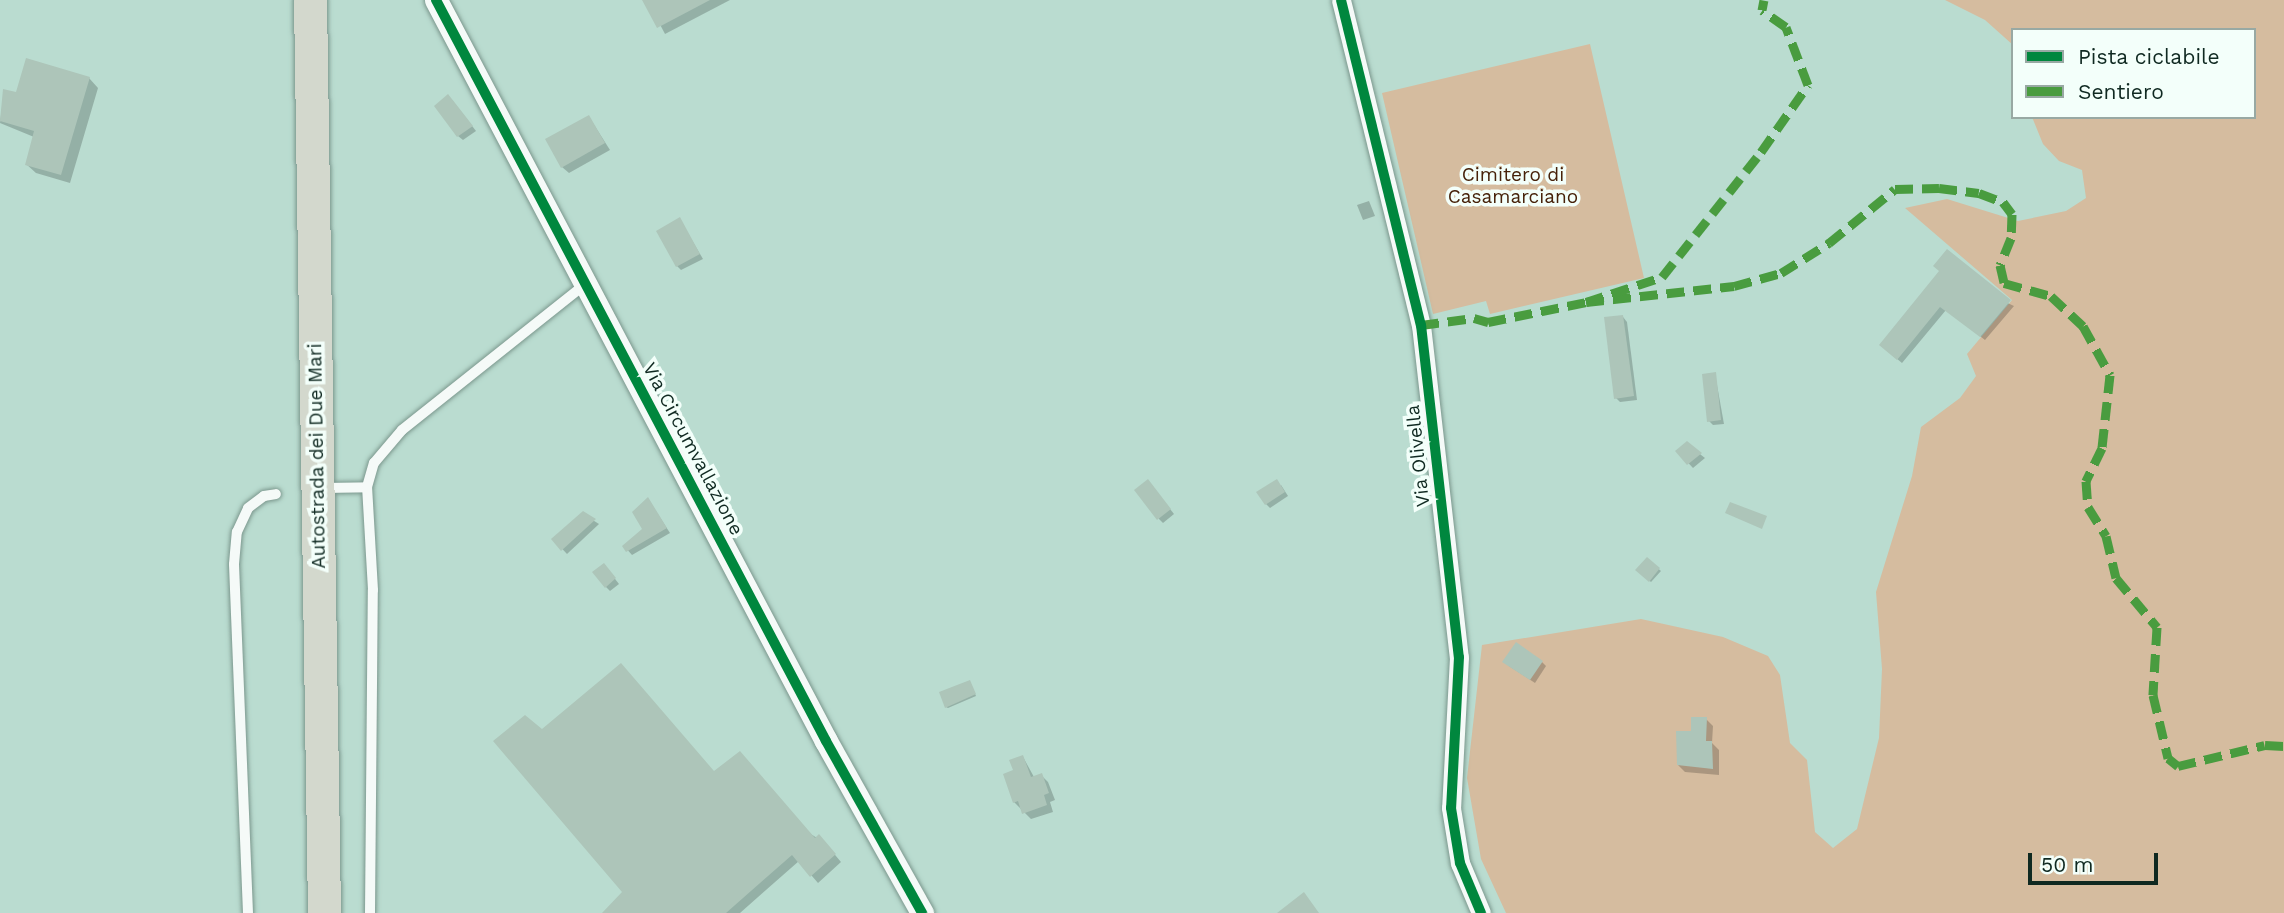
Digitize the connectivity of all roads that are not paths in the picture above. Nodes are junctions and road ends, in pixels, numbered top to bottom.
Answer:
1 (288, 0) edge
2 (310, 0) edge
3 (436, 0) edge
4 (1341, 0) edge
5 (586, 283) junction
6 (368, 487) junction
7 (328, 488) dead end
8 (276, 494) dead end
9 (248, 913) edge
10 (300, 913) edge
11 (324, 913) edge
12 (370, 913) edge
13 (922, 913) edge
14 (1481, 913) edge

1 - 10 highway, Autostrada dei Due Mari
2 - 11 highway, Autostrada dei Due Mari
3 - 5 street, Via Circumvallazione
4 - 14 street, Via Olivella
5 - 6 lane
5 - 13 street, Via Circumvallazione
6 - 7 lane
6 - 12 lane
8 - 9 lane

